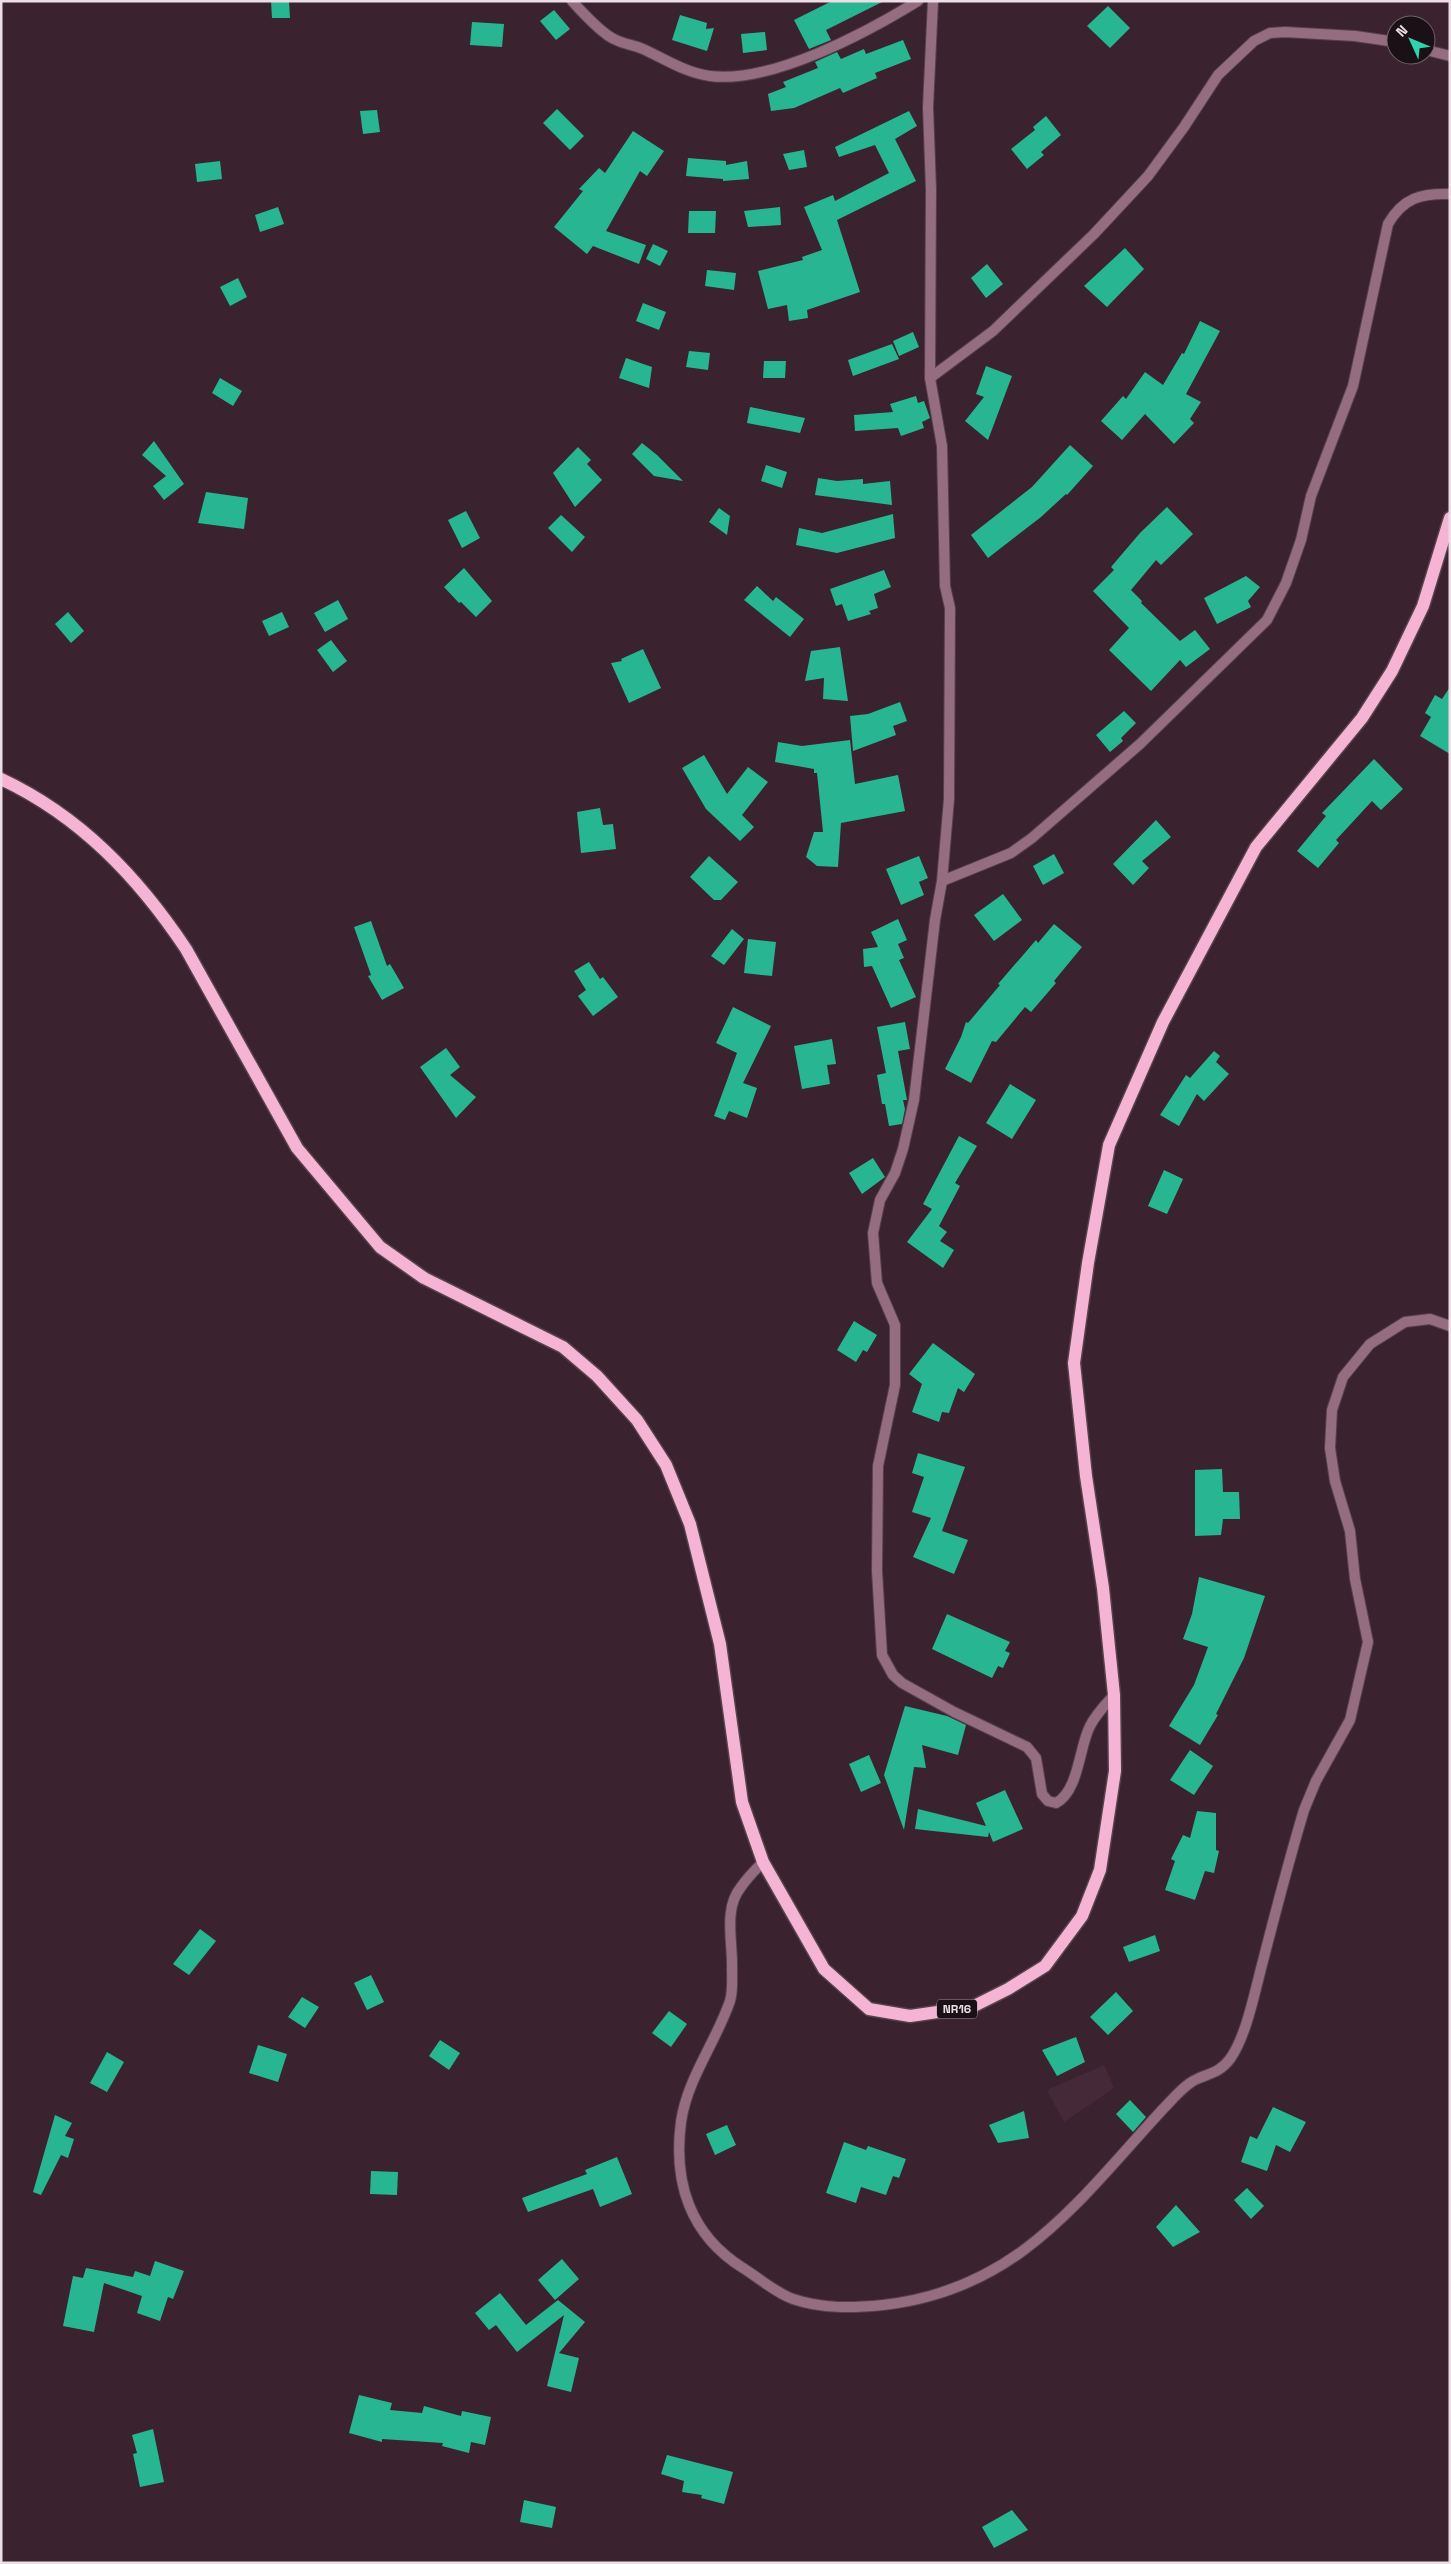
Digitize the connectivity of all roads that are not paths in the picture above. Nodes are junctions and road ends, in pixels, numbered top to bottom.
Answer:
1 (572, 1) edge
2 (918, 1) edge
3 (933, 1) edge
4 (1386, 41) edge
5 (1436, 52) edge
6 (1450, 56) edge
7 (1450, 194) edge
8 (930, 378) junction
9 (1450, 518) edge
10 (1, 779) edge
11 (942, 881) junction
12 (1450, 1326) edge
13 (1114, 1695) junction
14 (763, 1862) junction

1 - 2 street
3 - 8 street
4 - 8 street
5 - 6 street
7 - 11 street
8 - 11 street
9 - 13 main road, NR16
10 - 14 main road, NR16
11 - 13 street
12 - 14 street
13 - 14 main road, NR16

